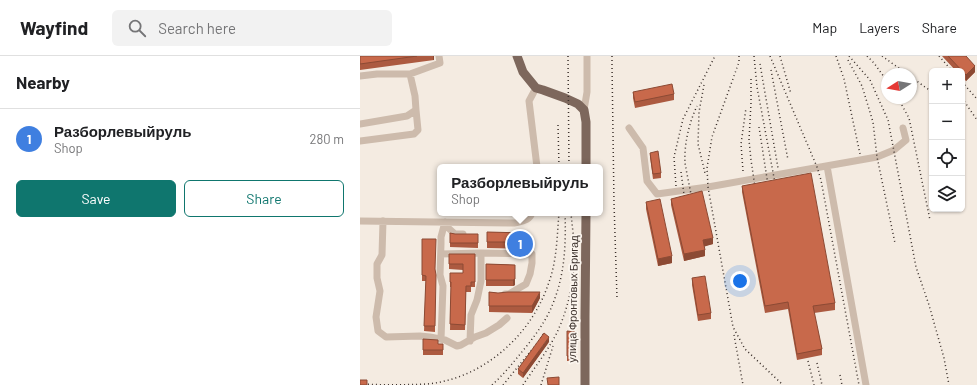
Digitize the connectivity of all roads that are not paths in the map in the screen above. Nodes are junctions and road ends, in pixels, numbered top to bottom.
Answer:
1 (439, 56) edge
2 (517, 56) edge
3 (587, 56) edge
4 (410, 74) junction
5 (360, 76) edge
6 (536, 88) junction
7 (581, 107) junction
8 (416, 110) junction
9 (360, 124) edge
10 (629, 128) dead end
11 (903, 128) dead end
12 (360, 141) edge
13 (537, 164) edge
14 (586, 164) edge
15 (827, 166) junction
16 (531, 216) edge
17 (586, 216) edge
18 (360, 221) edge
19 (382, 221) junction
20 (445, 224) junction
21 (469, 234) edge
22 (481, 253) junction
23 (440, 254) junction
24 (498, 294) edge
25 (507, 318) dead end
26 (441, 339) junction
27 (470, 340) junction
28 (585, 385) edge
29 (866, 385) edge

1 - 4 street
2 - 6 main road
3 - 7 street
4 - 5 street
4 - 8 street
6 - 7 main road
6 - 13 street
7 - 14 main road
8 - 9 street
8 - 12 street
10 - 15 street
11 - 15 street
15 - 29 street
16 - 20 street
17 - 28 main road, улица Фронтовых Бригад
18 - 19 street
19 - 20 street
19 - 26 street
20 - 21 street
20 - 23 street
22 - 23 street
22 - 24 street
22 - 27 street
23 - 26 street
25 - 27 street
26 - 27 street

